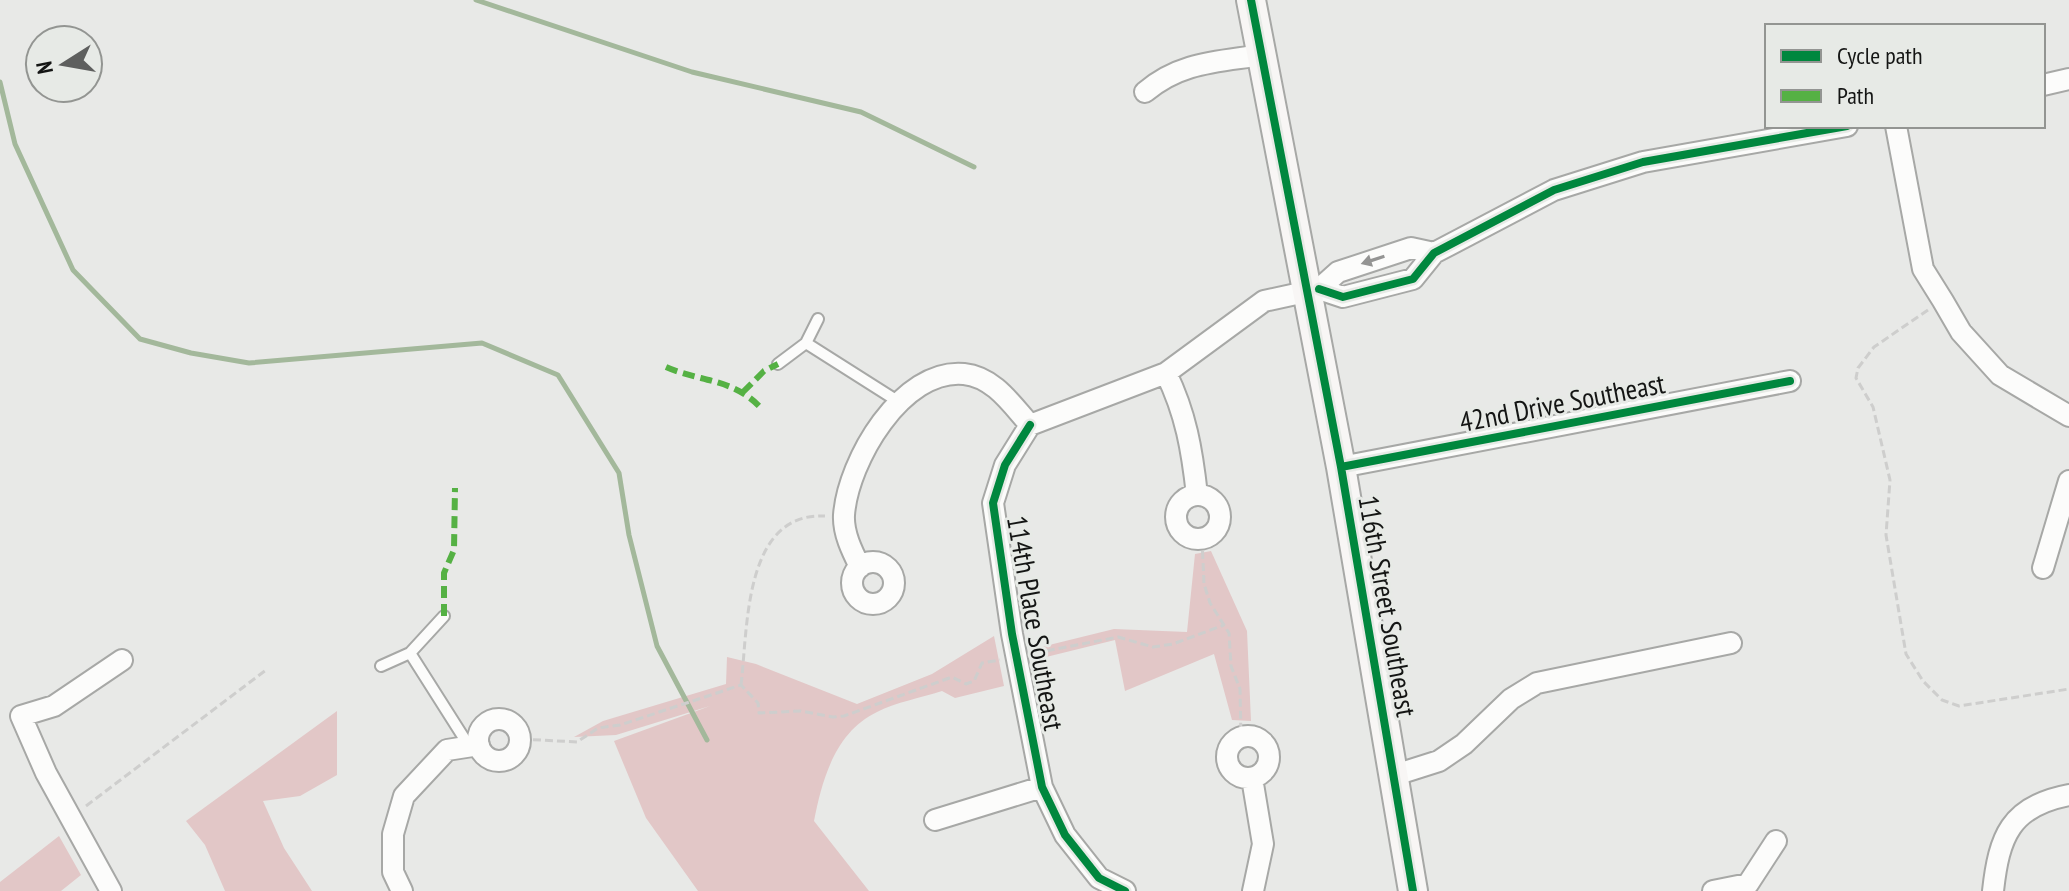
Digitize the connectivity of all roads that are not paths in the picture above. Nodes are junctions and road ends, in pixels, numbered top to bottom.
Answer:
1 (1251, 0) edge
2 (1261, 55) junction
3 (2069, 79) edge
4 (2045, 85) edge
5 (1145, 92) dead end
6 (1836, 128) edge
7 (1896, 128) edge
8 (1434, 253) junction
9 (1313, 290) junction
10 (818, 319) dead end
11 (806, 343) junction
12 (778, 364) dead end
13 (1166, 373) junction
14 (1790, 381) dead end
15 (899, 402) junction
16 (2069, 416) edge
17 (1030, 425) junction
18 (1341, 467) junction
19 (2069, 481) edge
20 (1197, 495) junction
21 (860, 567) dead end
22 (2043, 568) dead end
23 (444, 616) dead end
24 (1731, 643) dead end
25 (410, 653) junction
26 (122, 660) dead end
27 (381, 666) dead end
28 (474, 746) junction
29 (1395, 775) junction
30 (1252, 778) junction
31 (1042, 787) junction
32 (2069, 795) edge
33 (935, 820) dead end
34 (1776, 841) dead end
35 (111, 891) edge
36 (402, 891) edge
37 (1125, 891) edge
38 (1253, 891) edge
39 (1413, 891) edge
40 (1713, 891) edge
41 (1993, 891) edge

1 - 2 street, 116th Street Southeast
2 - 5 street
2 - 9 street, 116th Street Southeast
3 - 4 street
6 - 8 street
7 - 16 street
8 -> 9 street
8 - 9 street
9 - 13 street
9 - 18 street, 116th Street Southeast
10 - 11 lane
11 - 12 lane
11 - 15 lane
13 - 17 street
13 - 20 street
14 - 18 street, 42nd Drive Southeast
15 - 17 street
15 - 21 street
17 - 31 street, 114th Place Southeast
18 - 29 street, 116th Street Southeast
19 - 22 street
20 - 20 street
23 - 25 lane
24 - 29 street
25 - 27 lane
25 - 28 lane
26 - 35 street
28 - 28 street
28 - 36 street
29 - 39 street, 116th Street Southeast
30 - 30 street
30 - 38 street
31 - 33 street
31 - 37 street, 114th Place Southeast
32 - 41 street
34 - 40 street

